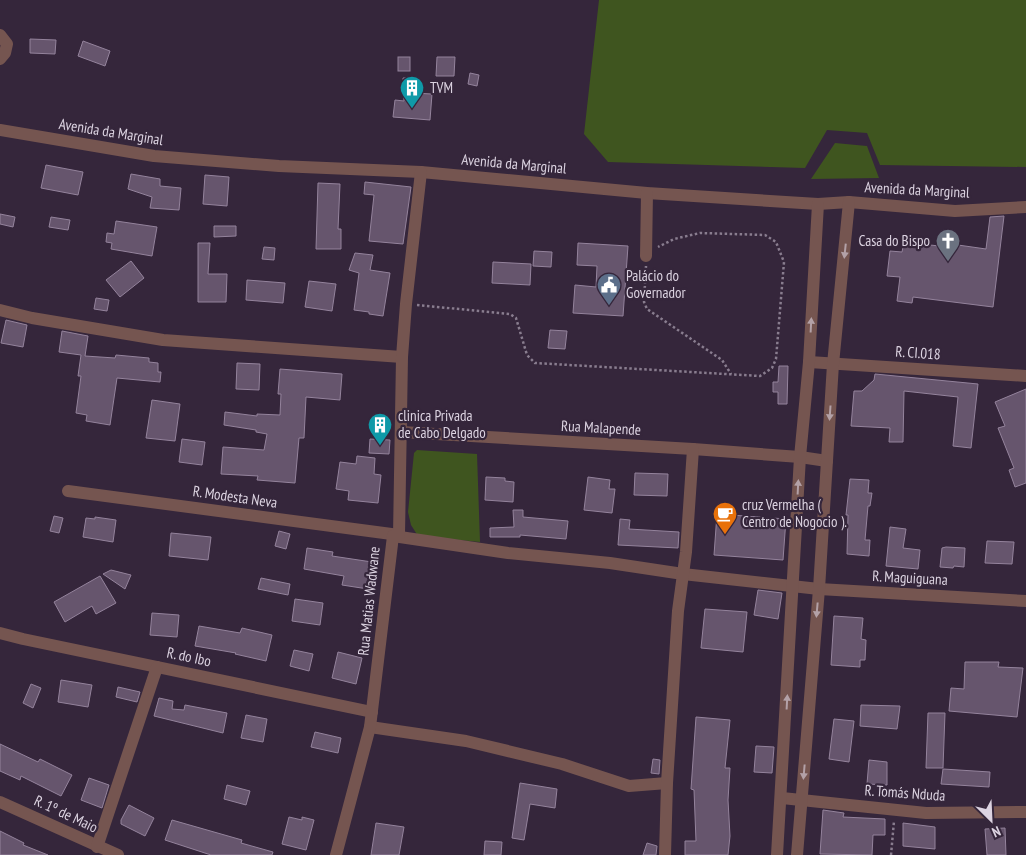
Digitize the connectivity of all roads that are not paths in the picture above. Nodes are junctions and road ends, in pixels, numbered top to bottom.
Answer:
1 (0, 34) edge
2 (0, 59) edge
3 (0, 130) edge
4 (421, 172) junction
5 (647, 193) junction
6 (849, 202) junction
7 (818, 204) junction
8 (1026, 207) edge
9 (646, 256) road end
10 (0, 310) edge
11 (402, 356) junction
12 (809, 362) junction
13 (833, 364) junction
14 (1026, 376) edge
15 (401, 432) junction
16 (693, 449) junction
17 (800, 457) junction
18 (827, 461) junction
19 (68, 491) dead end
20 (396, 536) junction
21 (683, 574) junction
22 (793, 585) junction
23 (819, 589) junction
24 (1026, 601) edge
25 (0, 633) edge
26 (157, 667) junction
27 (372, 712) junction
28 (370, 727) junction
29 (667, 783) junction
30 (782, 798) junction
31 (802, 799) junction
32 (0, 802) edge
33 (1026, 812) edge
34 (97, 847) junction
35 (118, 855) edge
36 (336, 855) edge
37 (665, 855) edge
38 (777, 855) edge
39 (797, 855) edge

1 - 2 street
3 - 4 street, Avenida da Marginal
4 - 5 street, Avenida da Marginal
4 - 11 street, Rua Matias Wadwane
5 - 7 street, Avenida da Marginal
5 - 9 street
6 - 7 street, Avenida da Marginal
6 - 8 street, Avenida da Marginal
6 -> 13 street
12 -> 7 street
10 - 11 street
11 - 15 street, Rua Matias Wadwane
12 - 13 street, R. CI.018
12 - 17 street
13 - 14 street, R. CI.018
13 -> 18 street
15 - 16 street, Rua Malapende
15 - 20 street, Rua Matias Wadwane
16 - 17 street, Rua Malapende
16 - 21 street
17 - 18 street, Rua Malapende
22 -> 17 street
18 - 23 street
19 - 20 street, R. Modesta Neva
20 - 21 street, R. Modesta Neva
20 - 27 street, Rua Matias Wadwane
21 - 22 street, R. Maguiguana
21 - 29 street
22 - 23 street, R. Maguiguana
30 -> 22 street
23 - 24 street, R. Maguiguana
23 -> 31 street
25 - 26 street, R. do Ibo
26 - 27 street, R. do Ibo
26 - 34 street
27 - 28 street, Rua Matias Wadwane
28 - 29 street
28 - 36 street, Rua Matias Wadwane
29 - 37 street
30 - 31 street, R. Tomás Nduda
30 - 38 street
31 - 33 street, R. Tomás Nduda
31 - 39 street
32 - 34 street, R. 1º de Maio
34 - 35 street, R. 1º de Maio

